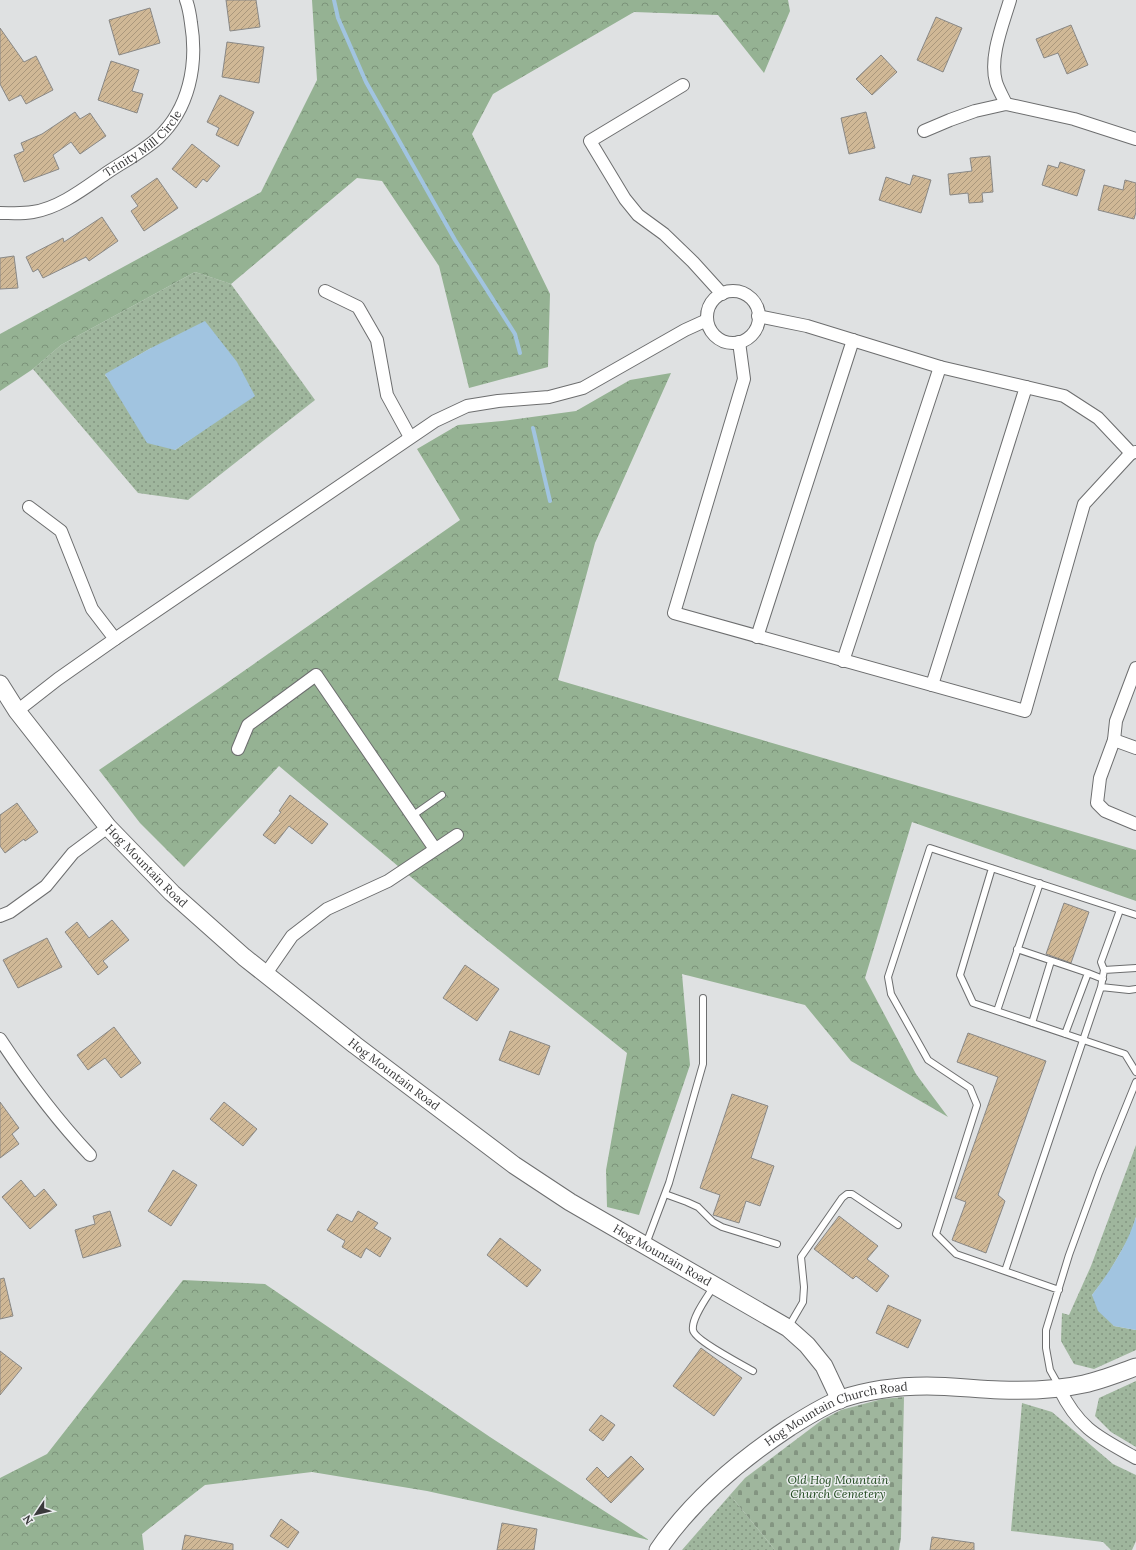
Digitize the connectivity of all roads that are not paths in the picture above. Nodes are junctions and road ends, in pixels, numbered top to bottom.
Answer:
1 (186, 0) edge
2 (1010, 0) edge
3 (682, 85) dead end
4 (1006, 104) junction
5 (924, 131) dead end
6 (1136, 139) edge
7 (0, 213) edge
8 (325, 291) dead end
9 (722, 294) junction
10 (758, 316) junction
11 (707, 320) junction
12 (853, 340) junction
13 (739, 342) junction
14 (940, 367) junction
15 (1026, 387) junction
16 (410, 437) junction
17 (1133, 453) edge
18 (29, 507) dead end
19 (757, 637) junction
20 (115, 639) junction
21 (843, 661) junction
22 (1136, 668) edge
23 (0, 684) edge
24 (932, 686) junction
25 (17, 711) junction
26 (1114, 740) junction
27 (1136, 748) edge
28 (238, 749) dead end
29 (442, 795) dead end
30 (412, 816) junction
31 (1136, 824) edge
32 (108, 827) junction
33 (457, 835) dead end
34 (435, 849) junction
35 (992, 868) junction
36 (1040, 884) junction
37 (1120, 910) junction
38 (1136, 915) edge
39 (0, 916) edge
40 (1018, 949) junction
41 (1051, 960) junction
42 (1136, 968) edge
43 (1104, 970) junction
44 (1088, 974) junction
45 (265, 975) junction
46 (1102, 978) junction
47 (1101, 987) junction
48 (1136, 989) edge
49 (703, 998) dead end
50 (997, 1011) junction
51 (1032, 1023) junction
52 (1065, 1034) junction
53 (0, 1039) edge
54 (1082, 1040) junction
55 (1136, 1072) edge
56 (1136, 1082) edge
57 (90, 1155) dead end
58 (665, 1194) junction
59 (898, 1225) dead end
60 (777, 1244) dead end
61 (645, 1245) junction
62 (1006, 1271) junction
63 (715, 1285) junction
64 (1059, 1290) junction
65 (788, 1328) junction
66 (1136, 1367) edge
67 (753, 1371) dead end
68 (1059, 1388) junction
69 (840, 1400) junction
70 (1136, 1458) edge
71 (658, 1550) edge

1 - 7 street, Trinity Mill Circle
2 - 4 street
3 - 9 street
4 - 5 street
4 - 6 street
8 - 16 street
9 - 10 street
9 - 11 street
10 - 12 street
10 - 13 street
11 - 13 street
11 - 16 street
12 - 14 street
12 - 19 street
13 - 19 street
14 - 15 street
14 - 21 street
15 - 17 street
15 - 24 street
16 - 20 street
17 - 24 street
18 - 20 street
19 - 21 street
20 - 25 street
21 - 24 street
22 - 26 street
23 - 25 street, Hog Mountain Road
25 - 32 street, Hog Mountain Road
26 - 27 street
26 - 31 street
28 - 30 street
29 - 30 lane
30 - 34 street
32 - 39 street
32 - 45 street, Hog Mountain Road
33 - 34 street
34 - 45 street
35 - 36 lane
35 - 50 lane
35 - 62 lane
36 - 37 lane
36 - 40 lane
37 - 38 lane
37 - 43 lane
40 - 41 lane
40 - 50 lane
41 - 44 lane
41 - 51 lane
42 - 43 lane
43 - 46 lane
44 - 46 lane
44 - 52 lane
45 - 61 street, Hog Mountain Road
46 - 47 lane
47 - 48 lane
47 - 54 lane
49 - 58 lane
50 - 51 lane
51 - 52 lane
52 - 54 lane
53 - 57 street
54 - 55 lane
54 - 62 lane
56 - 64 lane
58 - 60 lane
58 - 61 lane
59 - 65 lane
61 - 63 street, Hog Mountain Road
62 - 64 lane
63 - 65 street, Hog Mountain Road
63 - 67 lane
64 - 68 lane
65 - 69 street, Hog Mountain Road
66 - 68 street, Hog Mountain Church Road
68 - 69 street, Hog Mountain Church Road
68 - 70 street
69 - 71 street, Hog Mountain Church Road

